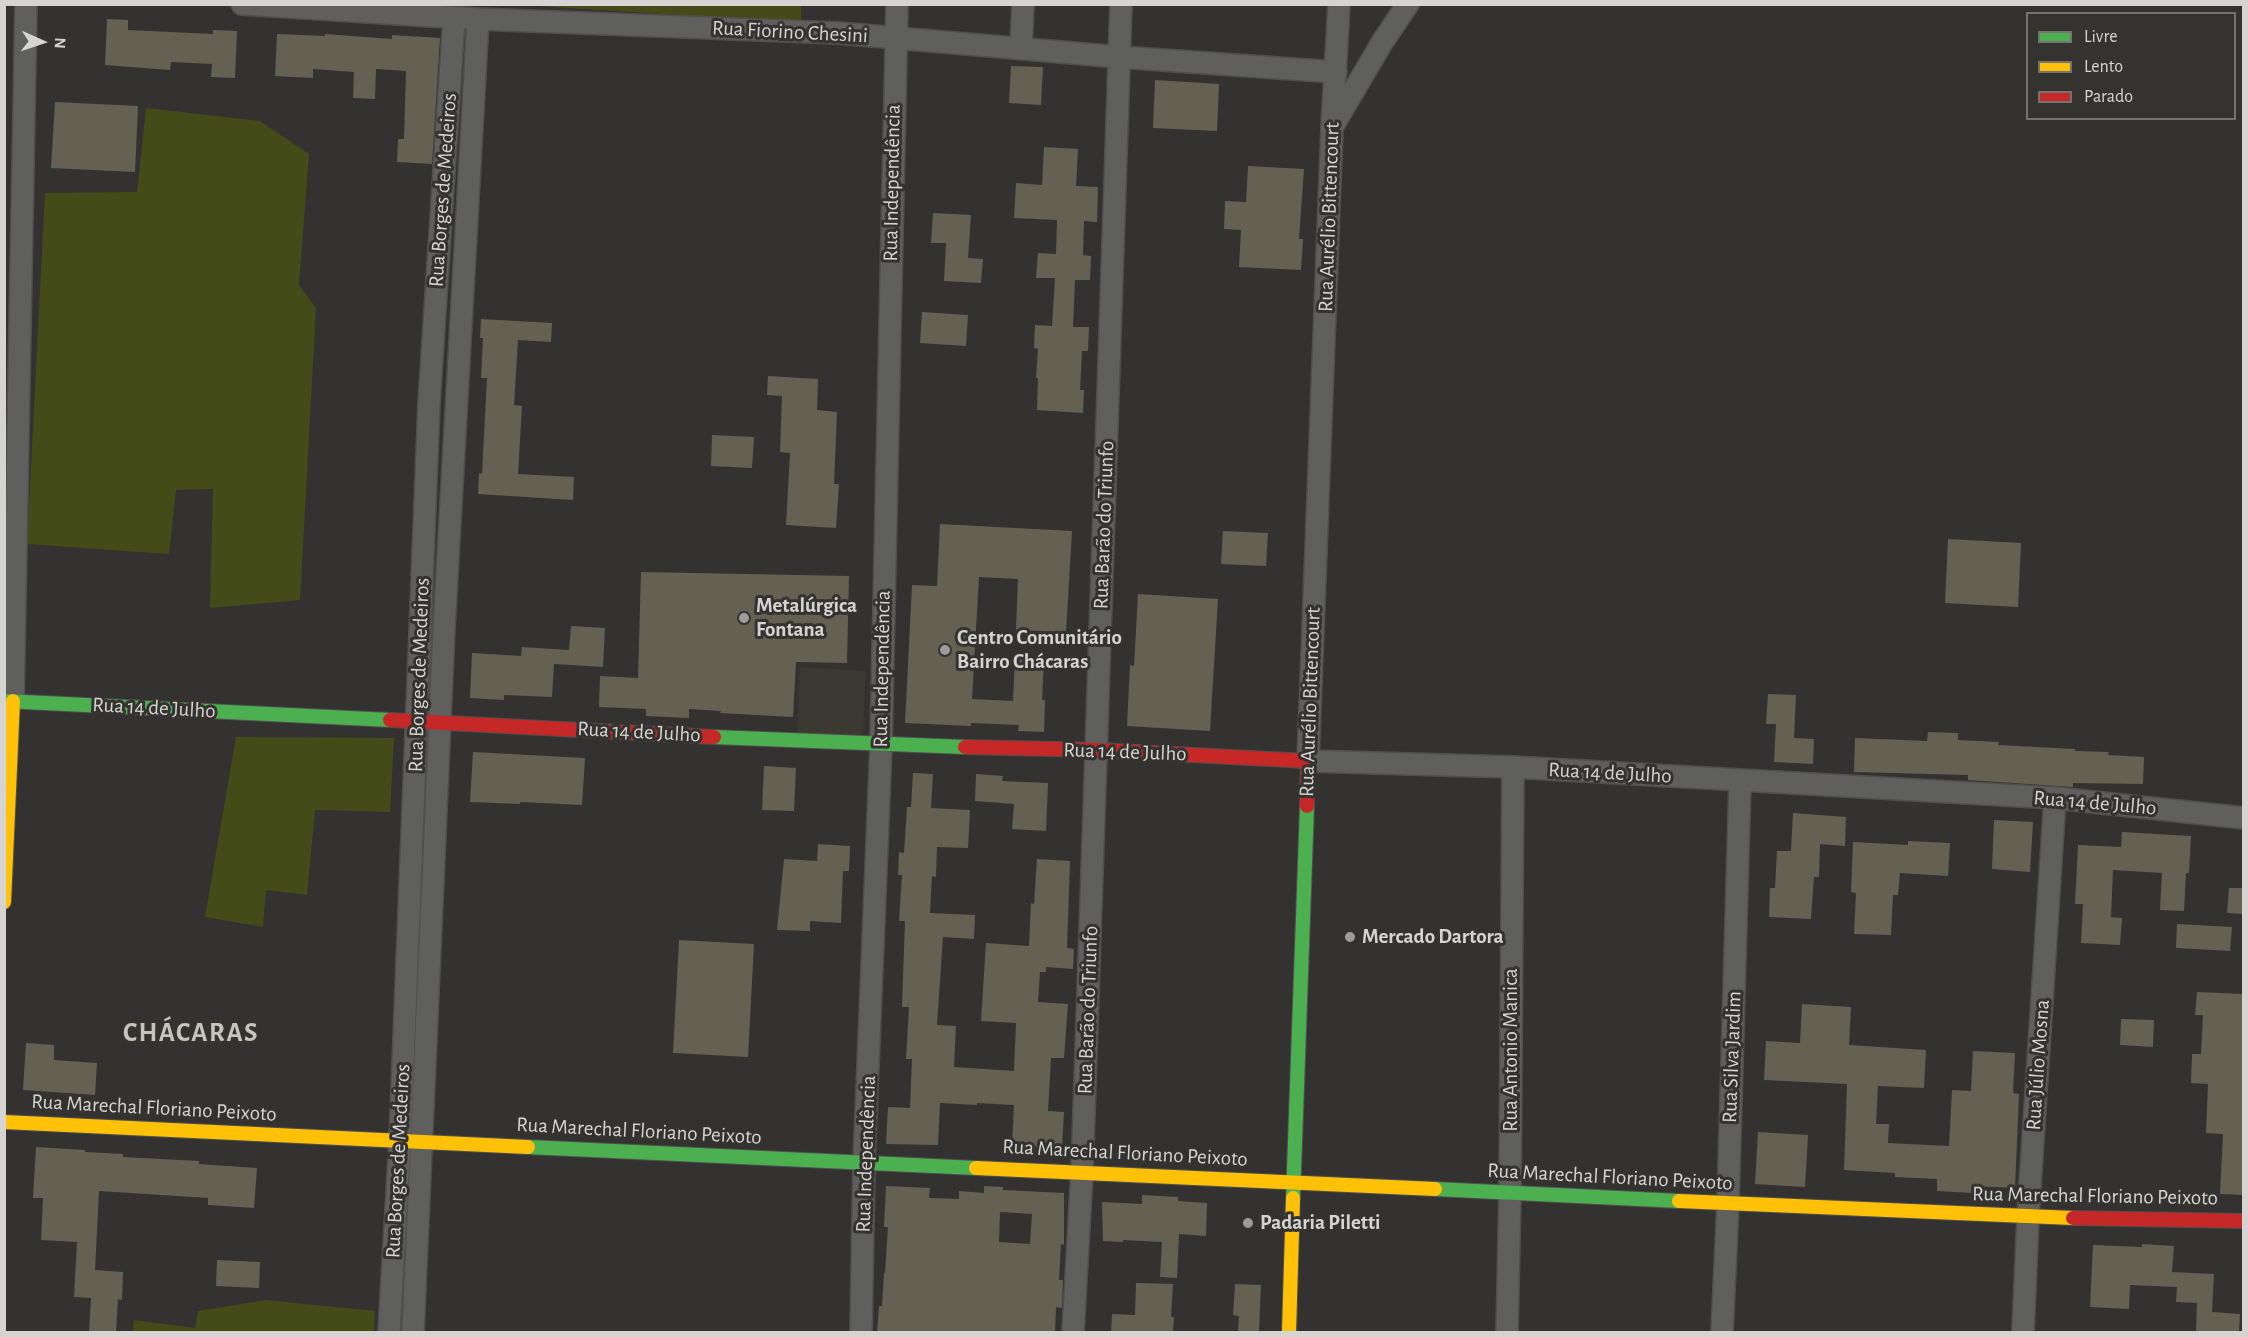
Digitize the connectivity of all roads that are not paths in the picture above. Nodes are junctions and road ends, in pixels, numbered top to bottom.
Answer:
1 (26, 4) edge
2 (242, 4) edge
3 (897, 4) edge
4 (1023, 4) edge
5 (1121, 4) edge
6 (1339, 4) edge
7 (1408, 4) edge
8 (454, 18) junction
9 (478, 19) junction
10 (895, 38) junction
11 (1021, 49) junction
12 (1119, 57) junction
13 (1336, 72) junction
14 (1332, 127) junction
15 (429, 403) junction
16 (457, 404) junction
17 (9, 701) edge
18 (417, 721) junction
19 (440, 722) junction
20 (880, 745) junction
21 (1097, 750) junction
22 (1308, 761) junction
23 (1513, 767) junction
24 (1740, 781) junction
25 (2055, 798) junction
26 (2244, 818) edge
27 (4, 902) edge
28 (4, 1122) edge
29 (399, 1140) junction
30 (422, 1142) junction
31 (864, 1163) junction
32 (1082, 1172) junction
33 (1294, 1182) junction
34 (1510, 1193) junction
35 (1728, 1203) junction
36 (2028, 1217) junction
37 (2244, 1221) edge
38 (389, 1332) edge
39 (413, 1332) edge
40 (861, 1332) edge
41 (1073, 1332) edge
42 (1289, 1332) edge
43 (1507, 1332) edge
44 (1722, 1332) edge
45 (2023, 1332) edge

1 - 17 street
2 - 8 street, Rua Fiorino Chesini
3 - 10 street, Rua Independência
4 - 11 street
5 - 12 street, Rua Barão do Triunfo
6 - 13 street, Rua Aurélio Bittencourt
7 - 14 street
8 - 9 street, Rua Fiorino Chesini
8 - 15 street, Rua Borges de Medeiros
9 - 10 street, Rua Fiorino Chesini
9 - 16 street, Rua Borges de Medeiros
10 - 11 street, Rua Fiorino Chesini
10 - 20 street, Rua Independência
11 - 12 street, Rua Fiorino Chesini
12 - 13 street, Rua Fiorino Chesini
12 - 21 street, Rua Barão do Triunfo
13 - 14 street, Rua Aurélio Bittencourt
14 - 22 street, Rua Aurélio Bittencourt
15 - 16 street
15 - 18 street, Rua Borges de Medeiros
16 - 19 street, Rua Borges de Medeiros
17 - 18 street, Rua 14 de Julho
17 - 27 street
18 - 19 street, Rua 14 de Julho
18 - 29 street, Rua Borges de Medeiros
19 - 20 street, Rua 14 de Julho
19 - 30 street, Rua Borges de Medeiros
20 - 21 street, Rua 14 de Julho
20 - 31 street, Rua Independência
21 - 22 street, Rua 14 de Julho
21 - 32 street, Rua Barão do Triunfo
22 - 23 street, Rua 14 de Julho
22 - 33 street, Rua Aurélio Bittencourt
23 - 24 street, Rua 14 de Julho
23 - 34 street, Rua Antonio Manica
24 - 25 street, Rua 14 de Julho
24 - 35 street, Rua Silva Jardim
25 - 26 street, Rua 14 de Julho
25 - 36 street, Rua Júlio Mosna
28 - 29 street, Rua Marechal Floriano Peixoto
29 - 30 street, Rua Marechal Floriano Peixoto
29 - 38 street, Rua Borges de Medeiros
30 - 31 street, Rua Marechal Floriano Peixoto
30 - 39 street, Rua Borges de Medeiros
31 - 32 street, Rua Marechal Floriano Peixoto
31 - 40 street, Rua Independência
32 - 33 street, Rua Marechal Floriano Peixoto
32 - 41 street, Rua Barão do Triunfo
33 - 34 street, Rua Marechal Floriano Peixoto
33 - 42 street, Rua Aurélio Bittencourt
34 - 35 street, Rua Marechal Floriano Peixoto
34 - 43 street, Rua Antonio Manica
35 - 36 street, Rua Marechal Floriano Peixoto
35 - 44 street, Rua Silva Jardim
36 - 37 street, Rua Marechal Floriano Peixoto
36 - 45 street, Rua Júlio Mosna

